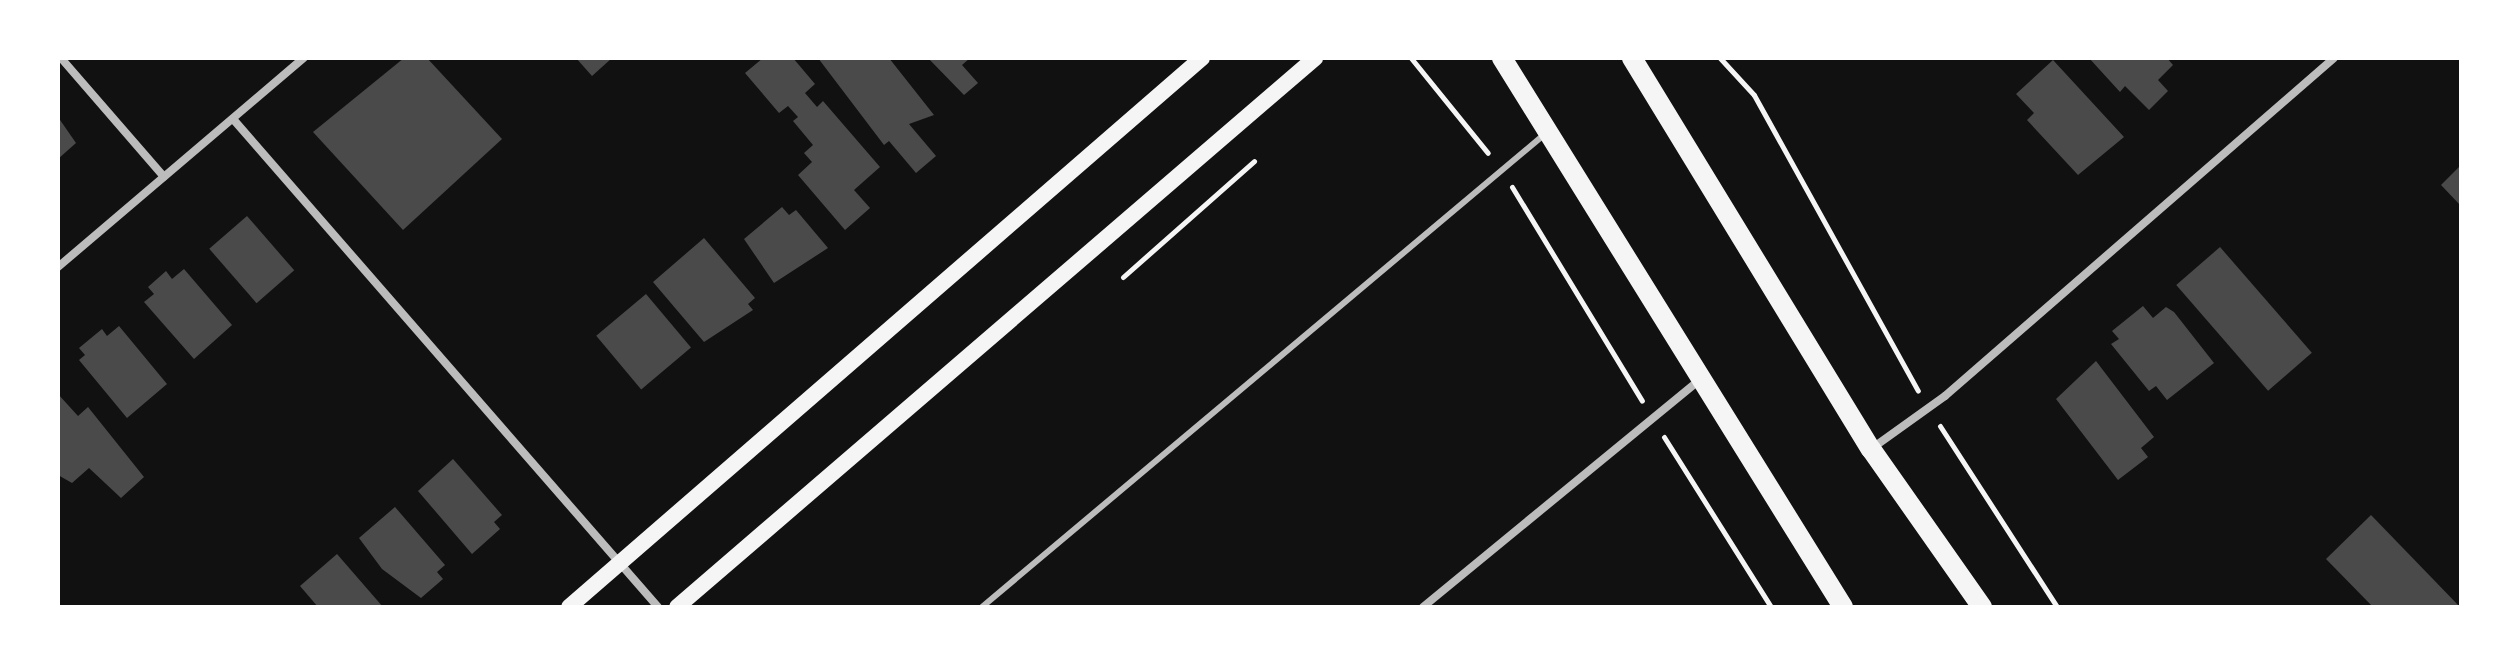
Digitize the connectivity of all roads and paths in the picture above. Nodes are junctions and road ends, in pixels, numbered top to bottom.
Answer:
1 (61, 58) edge
2 (304, 58) edge
3 (1202, 58) edge
4 (1315, 58) edge
5 (1411, 58) edge
6 (1502, 58) edge
7 (1633, 58) edge
8 (1720, 58) edge
9 (2334, 58) edge
10 (233, 119) junction
11 (1548, 131) junction
12 (1254, 161) dead end
13 (1501, 170) junction
14 (164, 177) junction
15 (58, 267) edge
16 (1123, 277) dead end
17 (1698, 381) junction
18 (1929, 409) junction
19 (1651, 417) junction
20 (1871, 449) junction
21 (621, 564) junction
22 (569, 607) edge
23 (658, 607) edge
24 (677, 607) edge
25 (982, 607) edge
26 (1423, 607) edge
27 (1771, 607) edge
28 (1843, 607) edge
29 (1982, 607) edge
30 (2057, 607) edge

1 - 14 street
2 - 10 street
3 - 21 main road
4 - 24 main road
5 - 13 path
6 - 11 main road
7 - 20 main road
8 - 18 path
9 - 18 street
10 - 14 street
10 - 21 street
11 - 13 lane
11 - 17 main road
12 - 16 path
13 - 19 path
13 - 25 lane
14 - 15 street
17 - 19 street
17 - 28 main road
18 - 20 street
18 - 30 path
19 - 26 street
19 - 27 path
20 - 29 main road
21 - 22 main road
21 - 23 street

